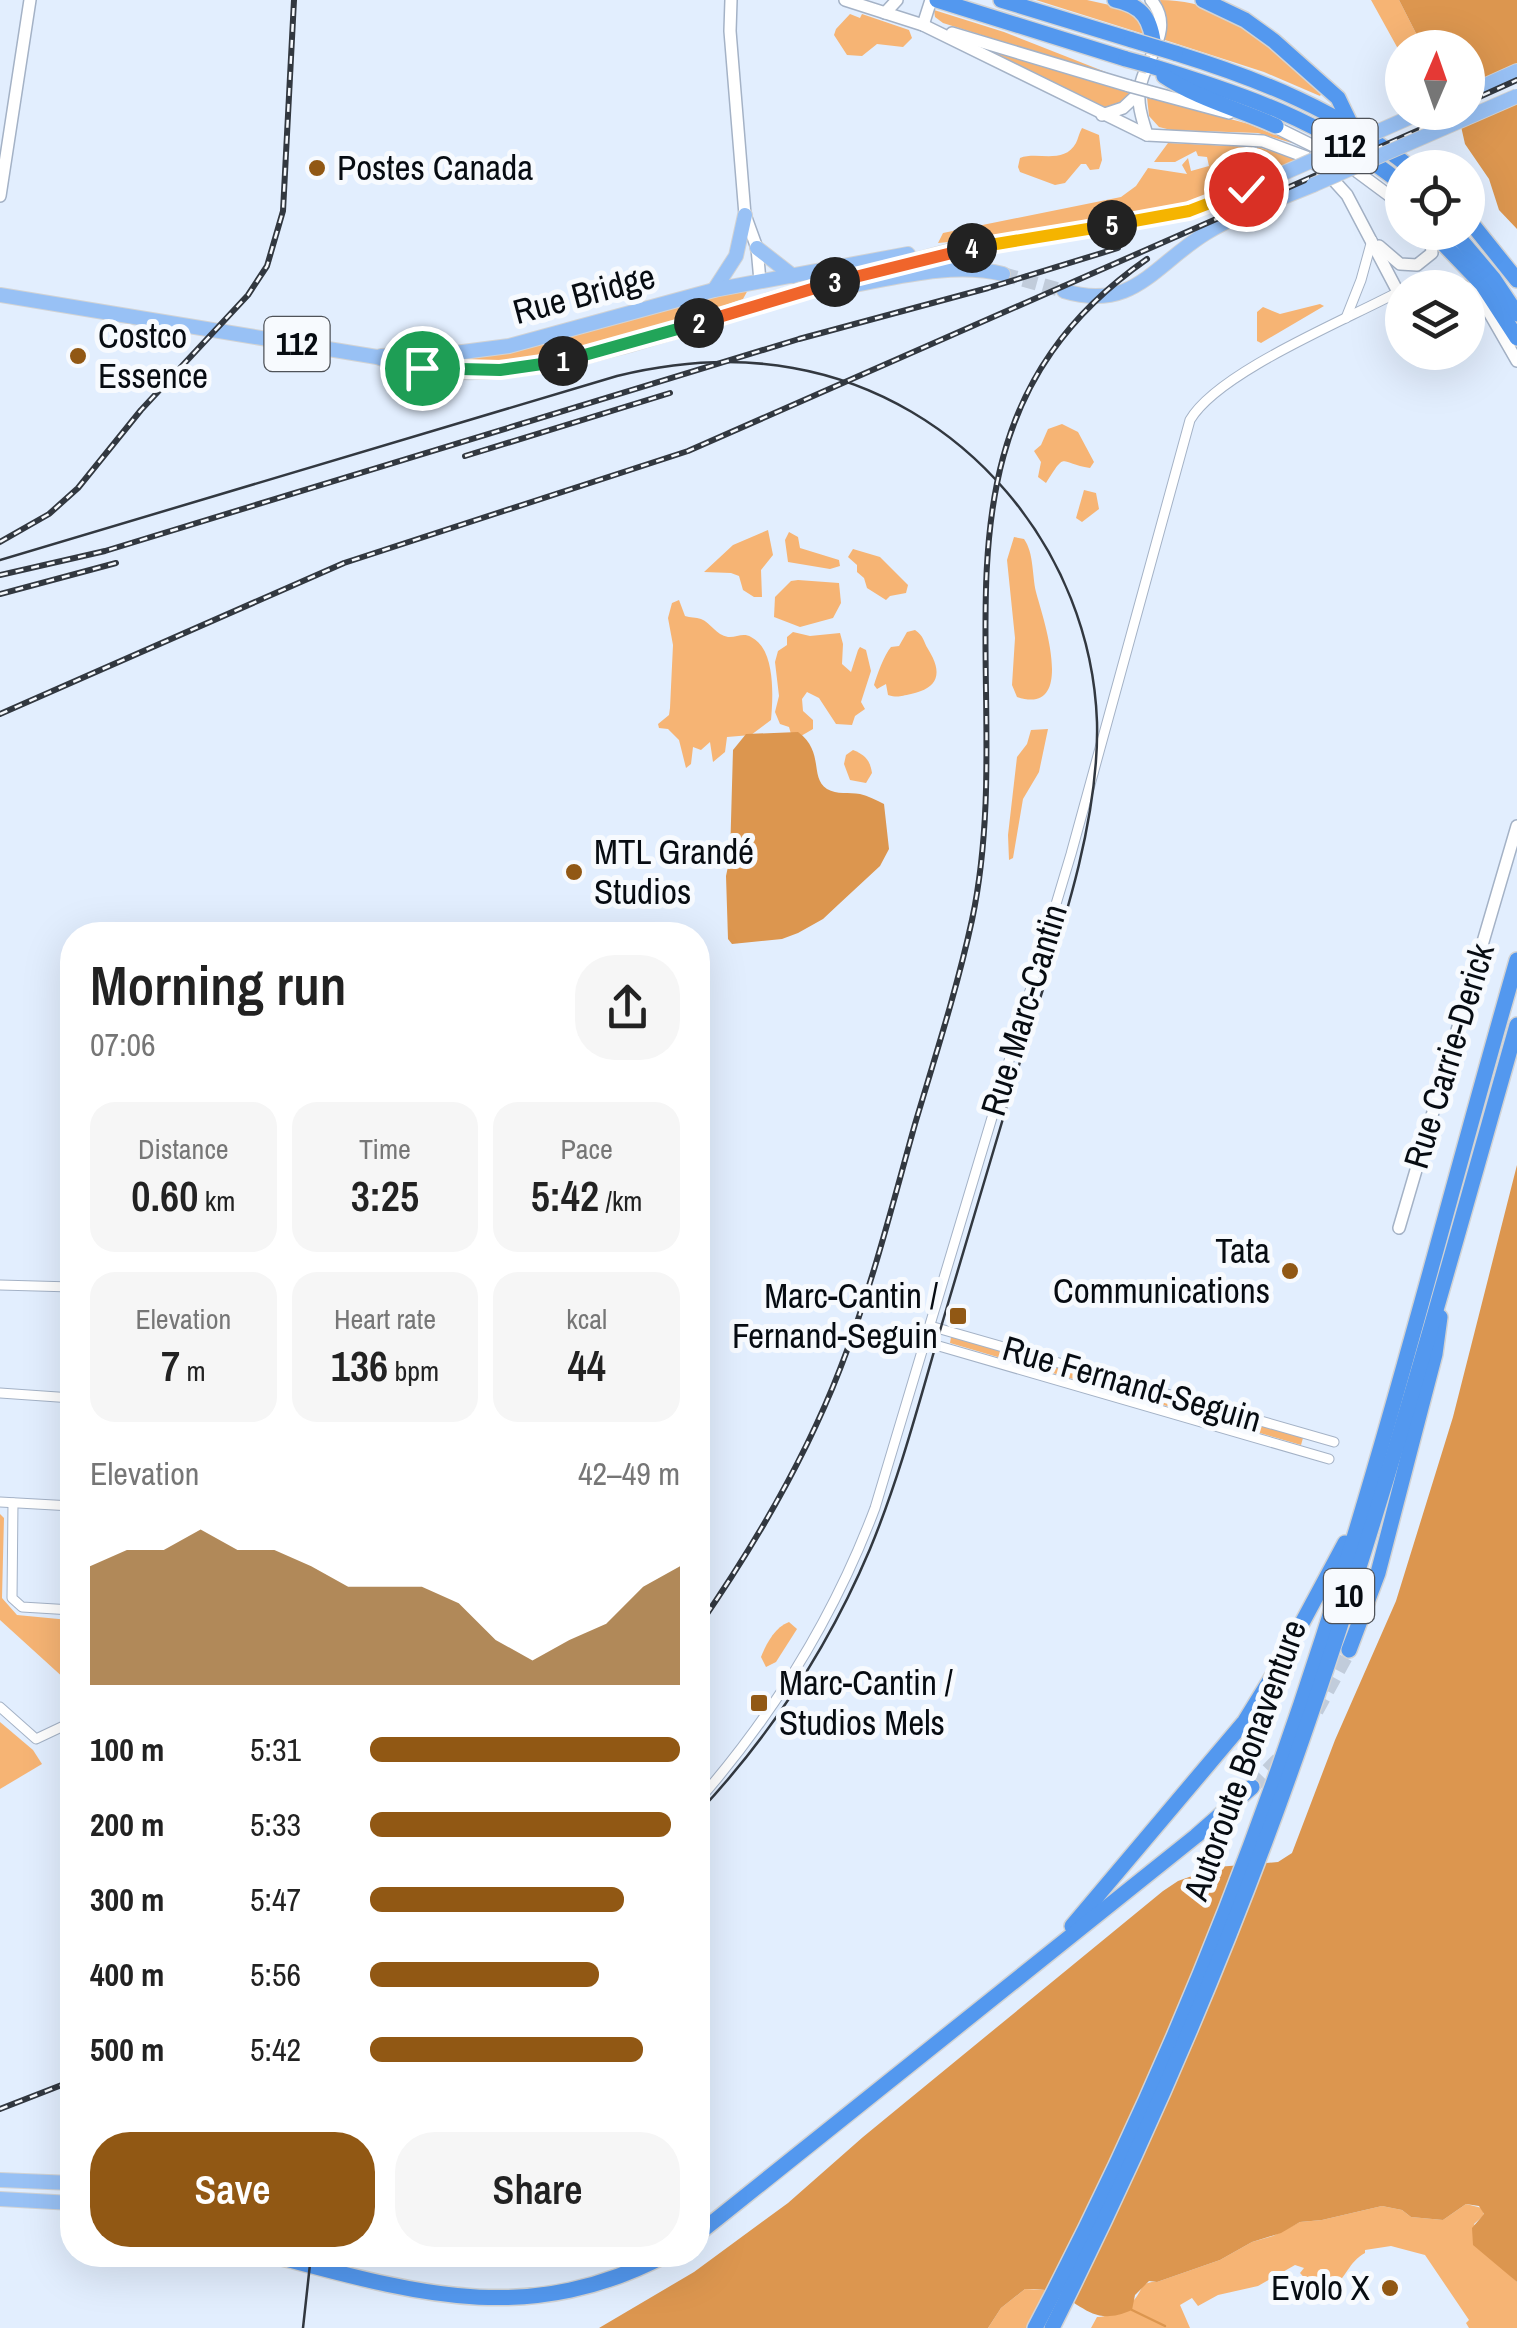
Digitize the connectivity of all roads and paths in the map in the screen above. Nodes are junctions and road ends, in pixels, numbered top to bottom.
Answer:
1 (30, 0) edge
2 (845, 0) edge
3 (897, 0) edge
4 (934, 0) edge
5 (1000, 0) edge
6 (1115, 0) edge
7 (1151, 0) edge
8 (1203, 0) edge
9 (729, 4) edge
10 (883, 8) edge
11 (924, 26) junction
12 (1154, 48) junction
13 (1517, 71) edge
14 (1168, 75) junction
15 (1485, 85) edge
16 (1140, 91) junction
17 (1517, 96) edge
18 (1102, 115) junction
19 (1351, 125) junction
20 (1276, 126) junction
21 (1385, 128) edge
22 (1147, 136) junction
23 (1386, 150) edge
24 (1385, 172) edge
25 (1385, 192) edge
26 (0, 196) edge
27 (745, 216) junction
28 (1372, 240) junction
29 (1485, 240) edge
30 (757, 248) junction
31 (1431, 250) edge
32 (1449, 250) edge
33 (1469, 250) edge
34 (949, 252) junction
35 (1388, 270) edge
36 (1008, 272) tunnel mouth
37 (799, 275) junction
38 (881, 276) junction
39 (1517, 280) edge
40 (760, 281) junction
41 (714, 290) junction
42 (1067, 290) tunnel mouth
43 (0, 295) edge
44 (1385, 298) edge
45 (755, 306) junction
46 (1485, 309) edge
47 (1517, 314) edge
48 (1346, 318) junction
49 (1517, 338) edge
50 (378, 356) junction
51 (1517, 361) edge
52 (1517, 826) edge
53 (1517, 960) edge
54 (1517, 1024) edge
55 (1399, 1228) dead end
56 (1449, 1262) junction
57 (0, 1285) edge
58 (60, 1288) edge
59 (930, 1326) junction
60 (925, 1342) junction
61 (0, 1393) edge
62 (60, 1397) edge
63 (1334, 1442) dead end
64 (1329, 1459) dead end
65 (0, 1502) edge
66 (13, 1503) junction
67 (60, 1505) edge
68 (1357, 1523) junction
69 (60, 1609) edge
70 (1349, 1650) tunnel mouth
71 (0, 1707) edge
72 (60, 1729) edge
73 (710, 1786) edge
74 (1252, 1787) tunnel mouth
75 (1259, 1836) junction
76 (1048, 1954) junction
77 (0, 2180) edge
78 (60, 2182) edge
79 (0, 2199) edge
80 (60, 2203) edge
81 (710, 2224) edge
82 (317, 2267) edge
83 (642, 2267) edge
84 (1060, 2297) junction
85 (1036, 2328) edge
86 (1052, 2328) edge

1 - 26 street
2 - 10 street
3 - 10 street
4 - 11 street
4 - 14 highway, bridge
5 - 19 highway, bridge
6 - 12 highway
7 - 12 street
8 - 19 highway
9 - 27 street
10 - 11 street
11 - 16 street
11 - 18 street
12 - 16 street
13 - 15 main road
14 - 20 highway
14 - 24 highway
16 - 18 street
16 - 20 street
16 - 22 street
17 - 42 main road, 112, bridge
18 - 22 street
19 - 23 highway
20 - 25 street
21 - 34 main road, Rue Bridge / 112, bridge
22 - 28 street
27 - 30 street
27 - 41 main road
28 - 31 street
28 - 35 street
28 - 48 street
29 - 39 highway
30 - 37 main road
30 - 40 street
32 - 49 highway
33 - 47 highway
34 - 37 main road, Rue Bridge / 112
34 - 38 main road, Rue Bridge / 112
36 - 38 main road, Rue Bridge / 112
37 - 38 main road, Rue Bridge / 112
37 - 40 main road, Rue Bridge / 112
38 - 45 main road, Rue Bridge / 112
40 - 41 main road, Rue Bridge / 112
40 - 45 main road
41 - 50 main road, Rue Bridge / 112
43 - 50 main road, Rue Bridge / 112
44 - 48 street, Rue Marc-Cantin
45 - 50 main road, Rue Bridge / 112
46 - 51 street
48 - 59 street, Rue Marc-Cantin
52 - 55 street, Rue Carrie-Derick
53 - 68 highway, Autoroute Bonaventure / 10
54 - 56 highway, Autoroute Bonaventure / 10
56 - 70 highway
56 - 75 highway, Autoroute Bonaventure / 10
57 - 58 street
59 - 60 street, Rue Marc-Cantin
59 - 63 street, Rue Fernand-Seguin
60 - 64 street, Rue Fernand-Seguin
60 - 73 street, Rue Marc-Cantin
61 - 62 street
65 - 66 street
66 - 67 street
66 - 69 street
68 - 75 highway, Autoroute Bonaventure / 10
68 - 76 highway
71 - 72 street
74 - 76 highway
75 - 84 highway, Autoroute Bonaventure / 10
76 - 81 highway
77 - 78 main road
79 - 80 main road
82 - 83 highway
84 - 85 highway, Autoroute Bonaventure / 10
84 - 86 highway, Autoroute Bonaventure / 10

